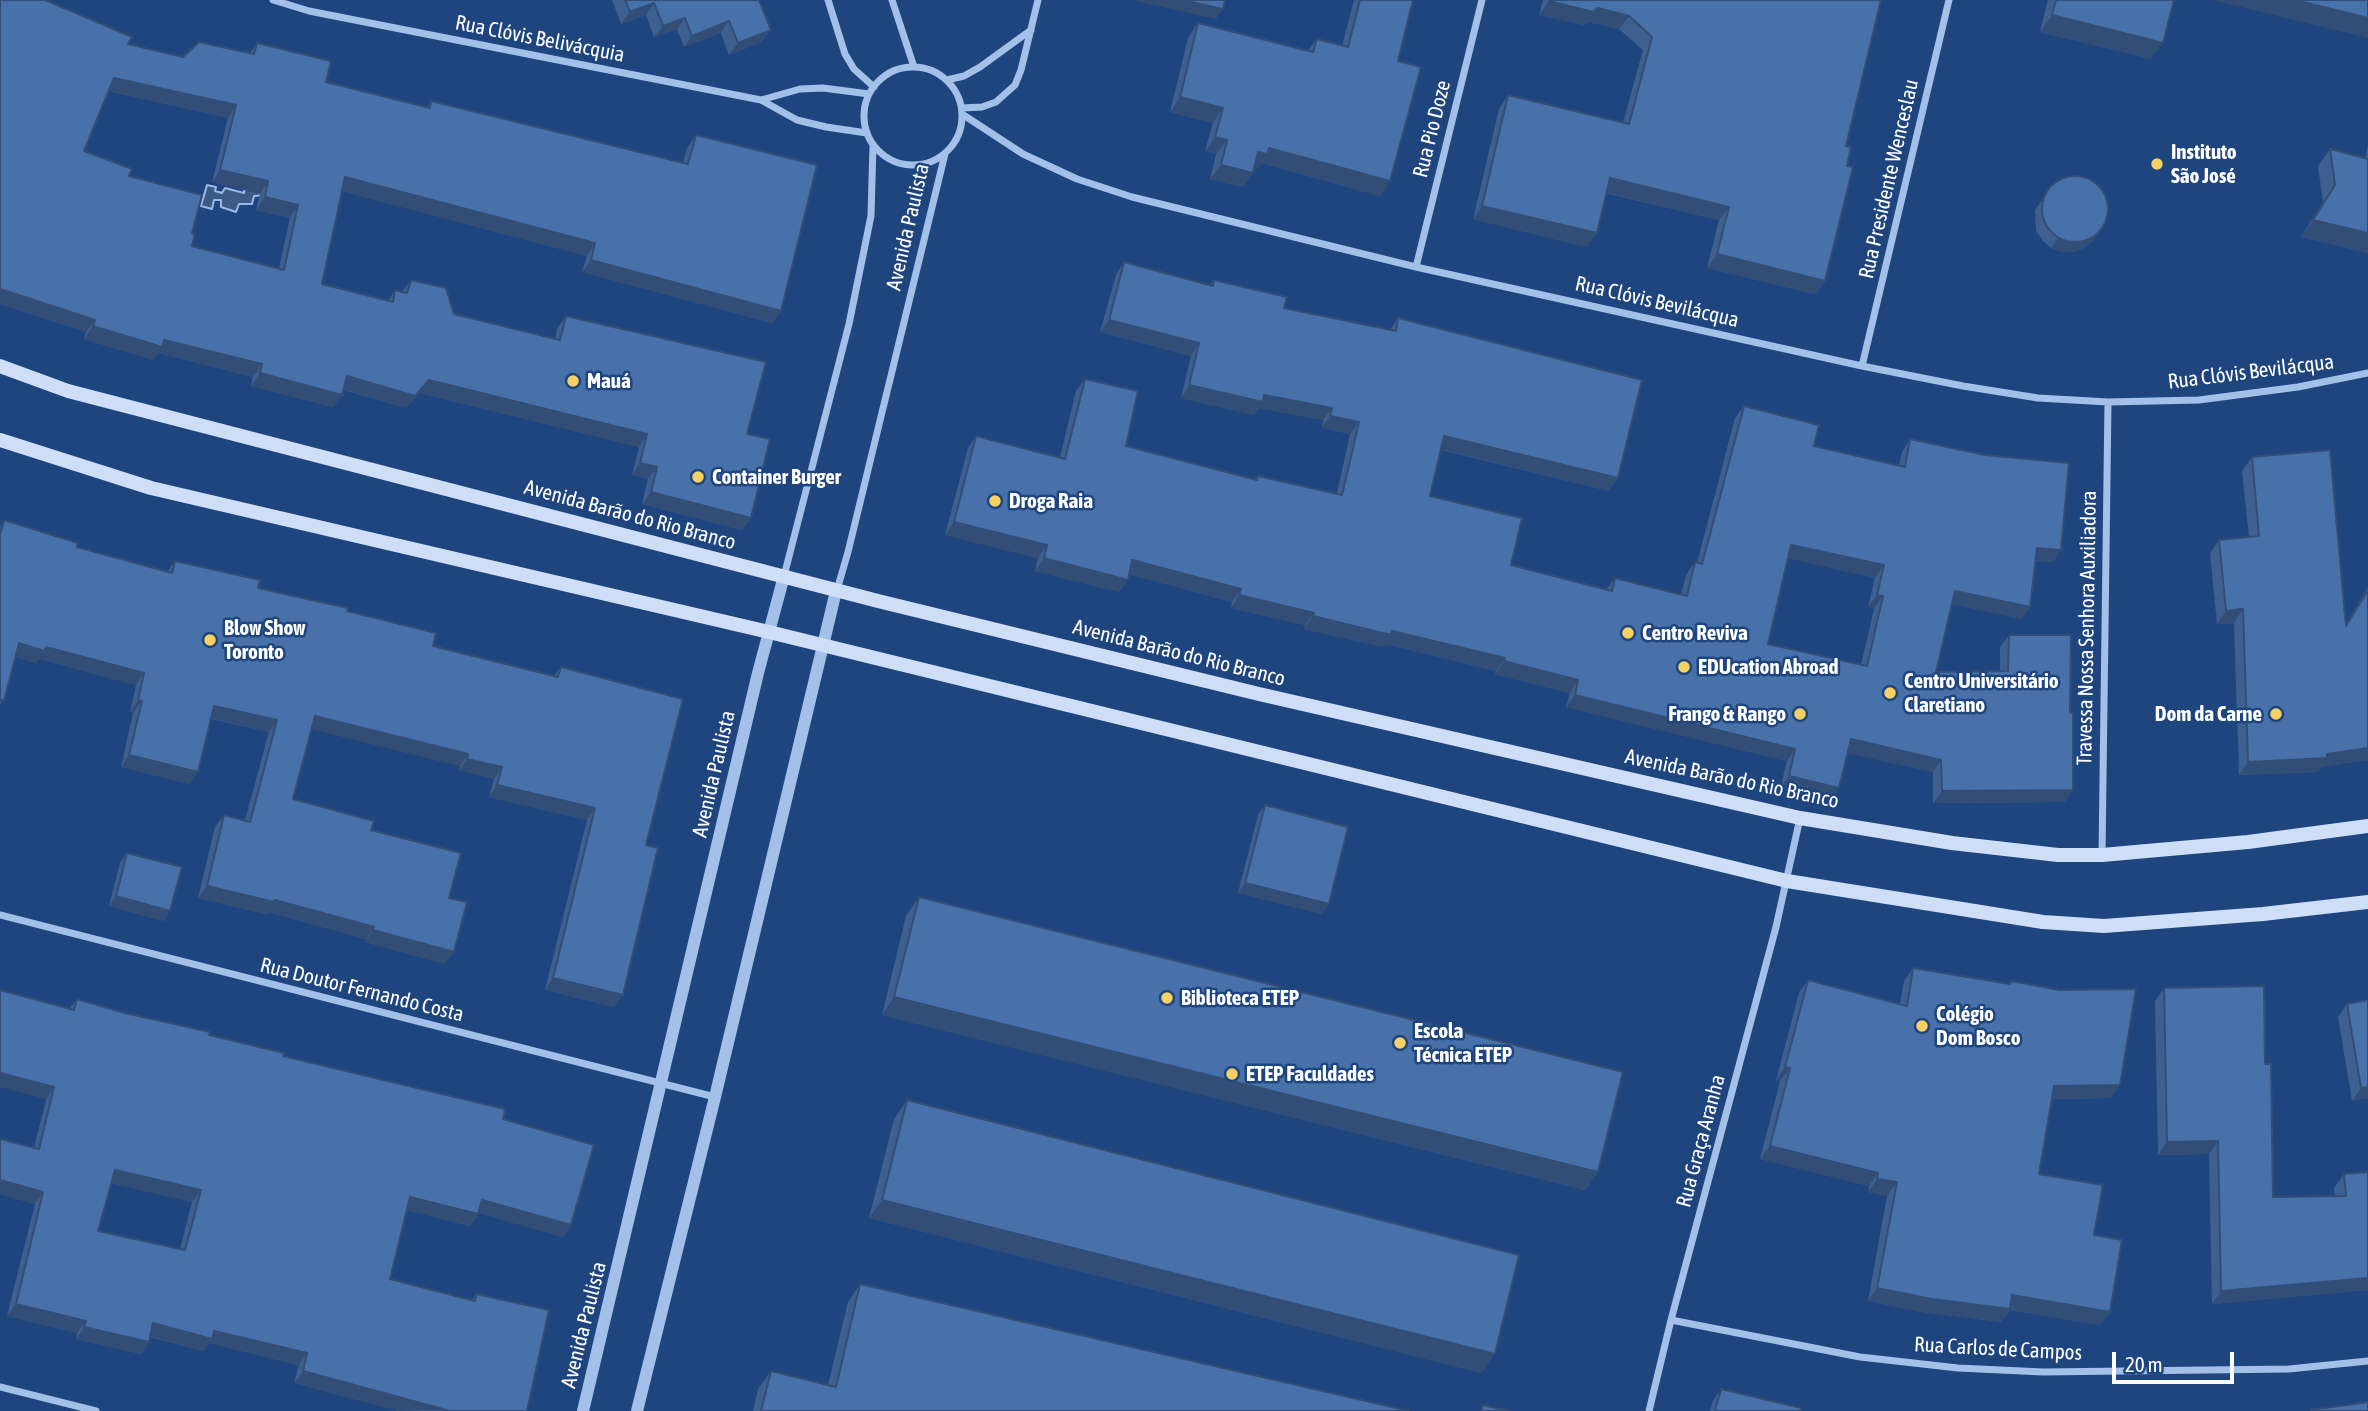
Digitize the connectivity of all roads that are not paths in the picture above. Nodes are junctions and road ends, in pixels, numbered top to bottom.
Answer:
1 (273, 0) edge
2 (828, 0) edge
3 (892, 0) edge
4 (1038, 0) edge
5 (1482, 0) edge
6 (1949, 0) edge
7 (1032, 29) junction
8 (914, 67) junction
9 (947, 80) junction
10 (872, 90) junction
11 (761, 100) junction
12 (962, 111) junction
13 (867, 133) junction
14 (873, 145) junction
15 (945, 154) junction
16 (1416, 267) junction
17 (0, 366) edge
18 (1862, 366) junction
19 (2368, 373) edge
20 (2108, 402) junction
21 (0, 440) edge
22 (784, 576) junction
23 (836, 591) junction
24 (769, 632) junction
25 (824, 646) junction
26 (1800, 818) junction
27 (2368, 826) edge
28 (2102, 855) junction
29 (1787, 881) junction
30 (2368, 902) edge
31 (0, 915) edge
32 (662, 1084) junction
33 (715, 1097) junction
34 (1671, 1320) junction
35 (2368, 1361) edge
36 (0, 1388) edge
37 (96, 1411) edge
38 (583, 1411) edge
39 (637, 1411) edge
40 (1649, 1411) edge

1 - 11 street, Rua Clóvis Belivácquia
2 - 10 street
3 - 8 street
4 - 7 street
5 - 16 street, Rua Pio Doze
6 - 18 street, Rua Presidente Wenceslau
7 - 9 street
7 - 12 street
8 - 9 street
8 - 10 street
9 - 12 street
10 - 11 street, Rua Clóvis Belivácquia
10 - 13 street
11 - 13 street, Rua Clóvis Belivácquia
12 - 15 street
12 - 16 street, Rua Clóvis Bevilácqua
13 - 14 street
14 - 15 street
14 - 22 street, Avenida Paulista
15 - 23 street, Avenida Paulista
16 - 18 street, Rua Clóvis Bevilácqua
17 - 22 main road, Avenida Barão do Rio Branco
18 - 20 street, Rua Clóvis Bevilácqua
19 - 20 street, Rua Clóvis Bevilácqua
20 - 28 street, Travessa Nossa Senhora Auxiliadora
21 - 24 main road
22 - 23 main road, Avenida Barão do Rio Branco
22 - 24 street, Avenida Paulista
23 - 25 street, Avenida Paulista
23 - 26 main road, Avenida Barão do Rio Branco
24 - 25 main road
24 - 32 street, Avenida Paulista
25 - 29 main road
25 - 33 street, Avenida Paulista
26 - 28 main road, Avenida Barão do Rio Branco
26 - 29 street, Rua Graça Aranha
27 - 28 main road, Avenida Barão do Rio Branco
29 - 30 main road
29 - 34 street, Rua Graça Aranha
31 - 32 street, Rua Doutor Fernando Costa
32 - 33 street, Rua Doutor Fernando Costa
32 - 38 street, Avenida Paulista
33 - 39 street, Avenida Paulista
34 - 35 street, Rua Carlos de Campos
34 - 40 street, Rua Graça Aranha
36 - 37 street

